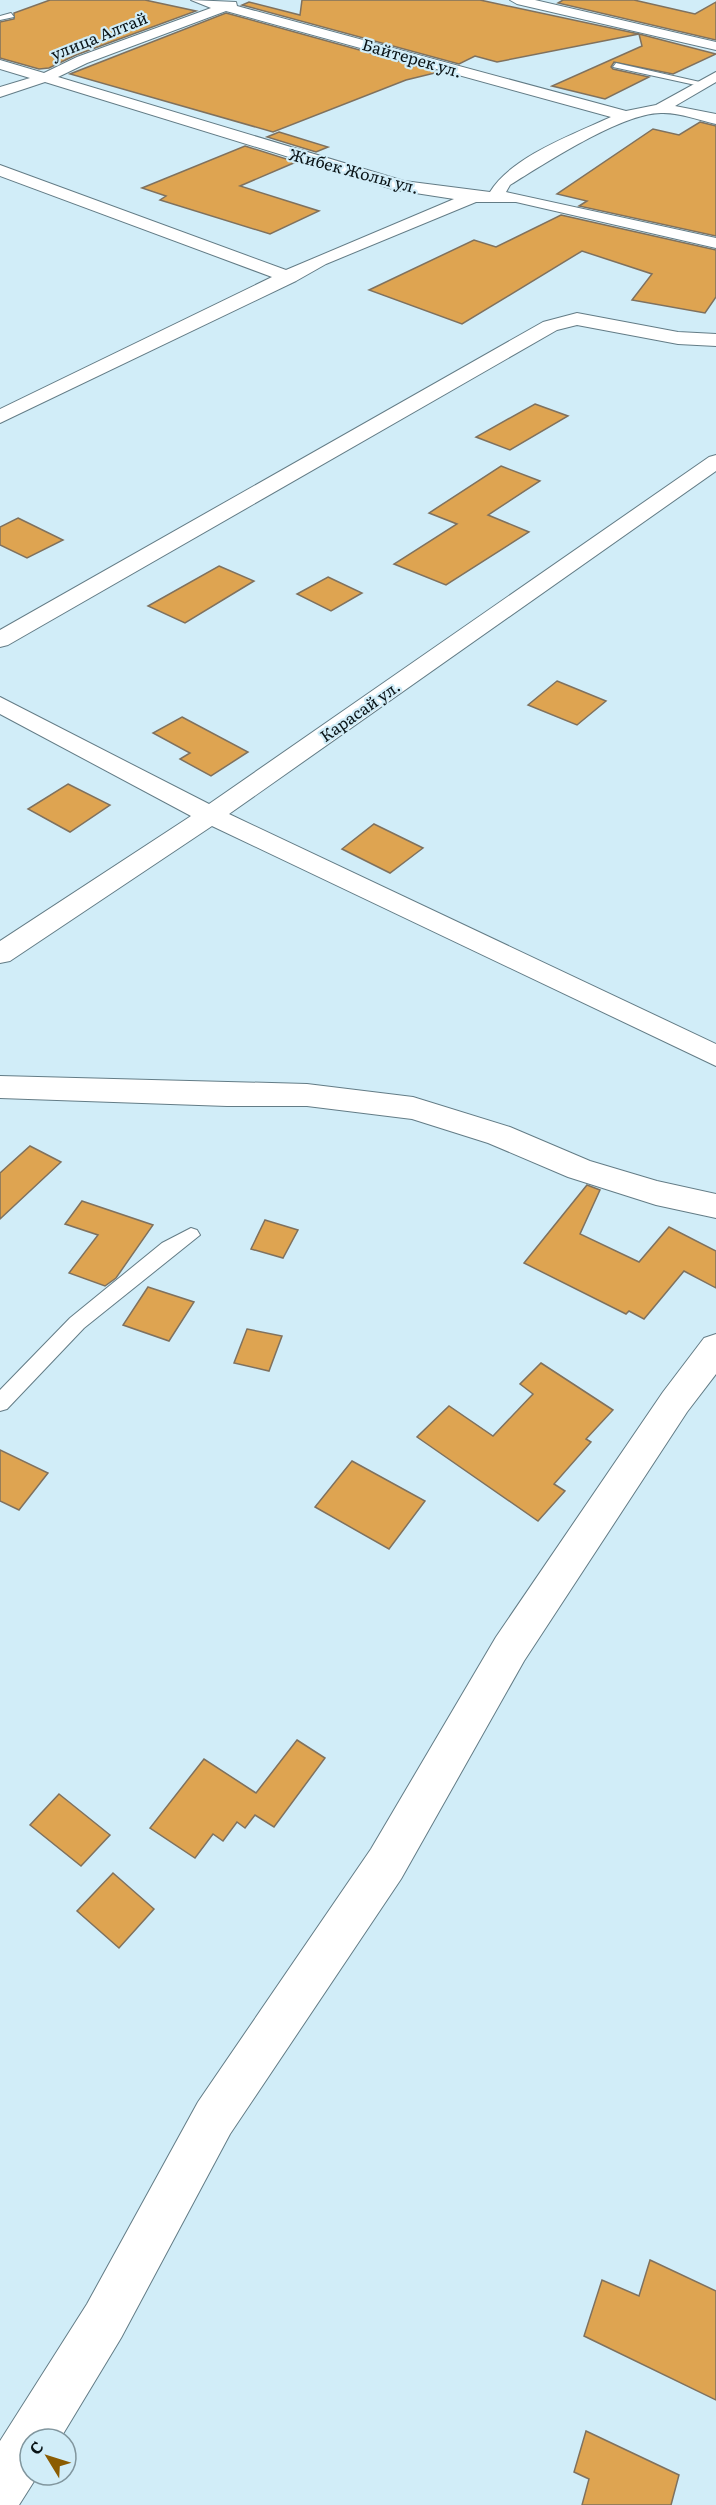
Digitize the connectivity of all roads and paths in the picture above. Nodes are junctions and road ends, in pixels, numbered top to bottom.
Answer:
1 (198, 0) edge
2 (244, 0) edge
3 (517, 0) edge
4 (225, 7) junction
5 (10, 15) dead end
6 (0, 18) edge
7 (716, 46) edge
8 (0, 64) edge
9 (616, 65) dead end
10 (716, 76) edge
11 (44, 78) junction
12 (700, 84) junction
13 (0, 92) edge
14 (661, 108) junction
15 (626, 116) junction
16 (716, 119) edge
17 (0, 170) edge
18 (496, 195) junction
19 (474, 197) junction
20 (716, 243) edge
21 (290, 277) junction
22 (716, 340) edge
23 (0, 417) edge
24 (716, 461) edge
25 (0, 640) edge
26 (0, 704) edge
27 (210, 816) junction
28 (0, 954) edge
29 (716, 1056) edge
30 (0, 1087) edge
31 (716, 1206) edge
32 (191, 1236) dead end
33 (716, 1348) edge
34 (0, 1403) edge
35 (38, 2427) edge
36 (18, 2459) edge
37 (0, 2488) edge

1 - 4 street, Байтерек ул.
2 - 4 street, улица Алтай
3 - 7 street
4 - 11 street, улица Алтай
4 - 15 street, Байтерек ул.
5 - 6 lane
8 - 11 street, Жибек Жолы ул.
9 - 12 lane
10 - 12 street
11 - 13 street, улица Алтай
11 - 19 street, Жибек Жолы ул.
12 - 14 street
14 - 15 street
14 - 16 street
15 - 18 street
17 - 21 street
18 - 19 street, Жибек Жолы ул.
18 - 20 street, Жибек Жолы ул.
19 - 21 street
21 - 23 street
22 - 25 street
24 - 27 street, Карасай ул.
26 - 27 street
27 - 28 street, Карасай ул.
27 - 29 street
30 - 31 street
32 - 34 lane
33 - 35 street
36 - 37 street

